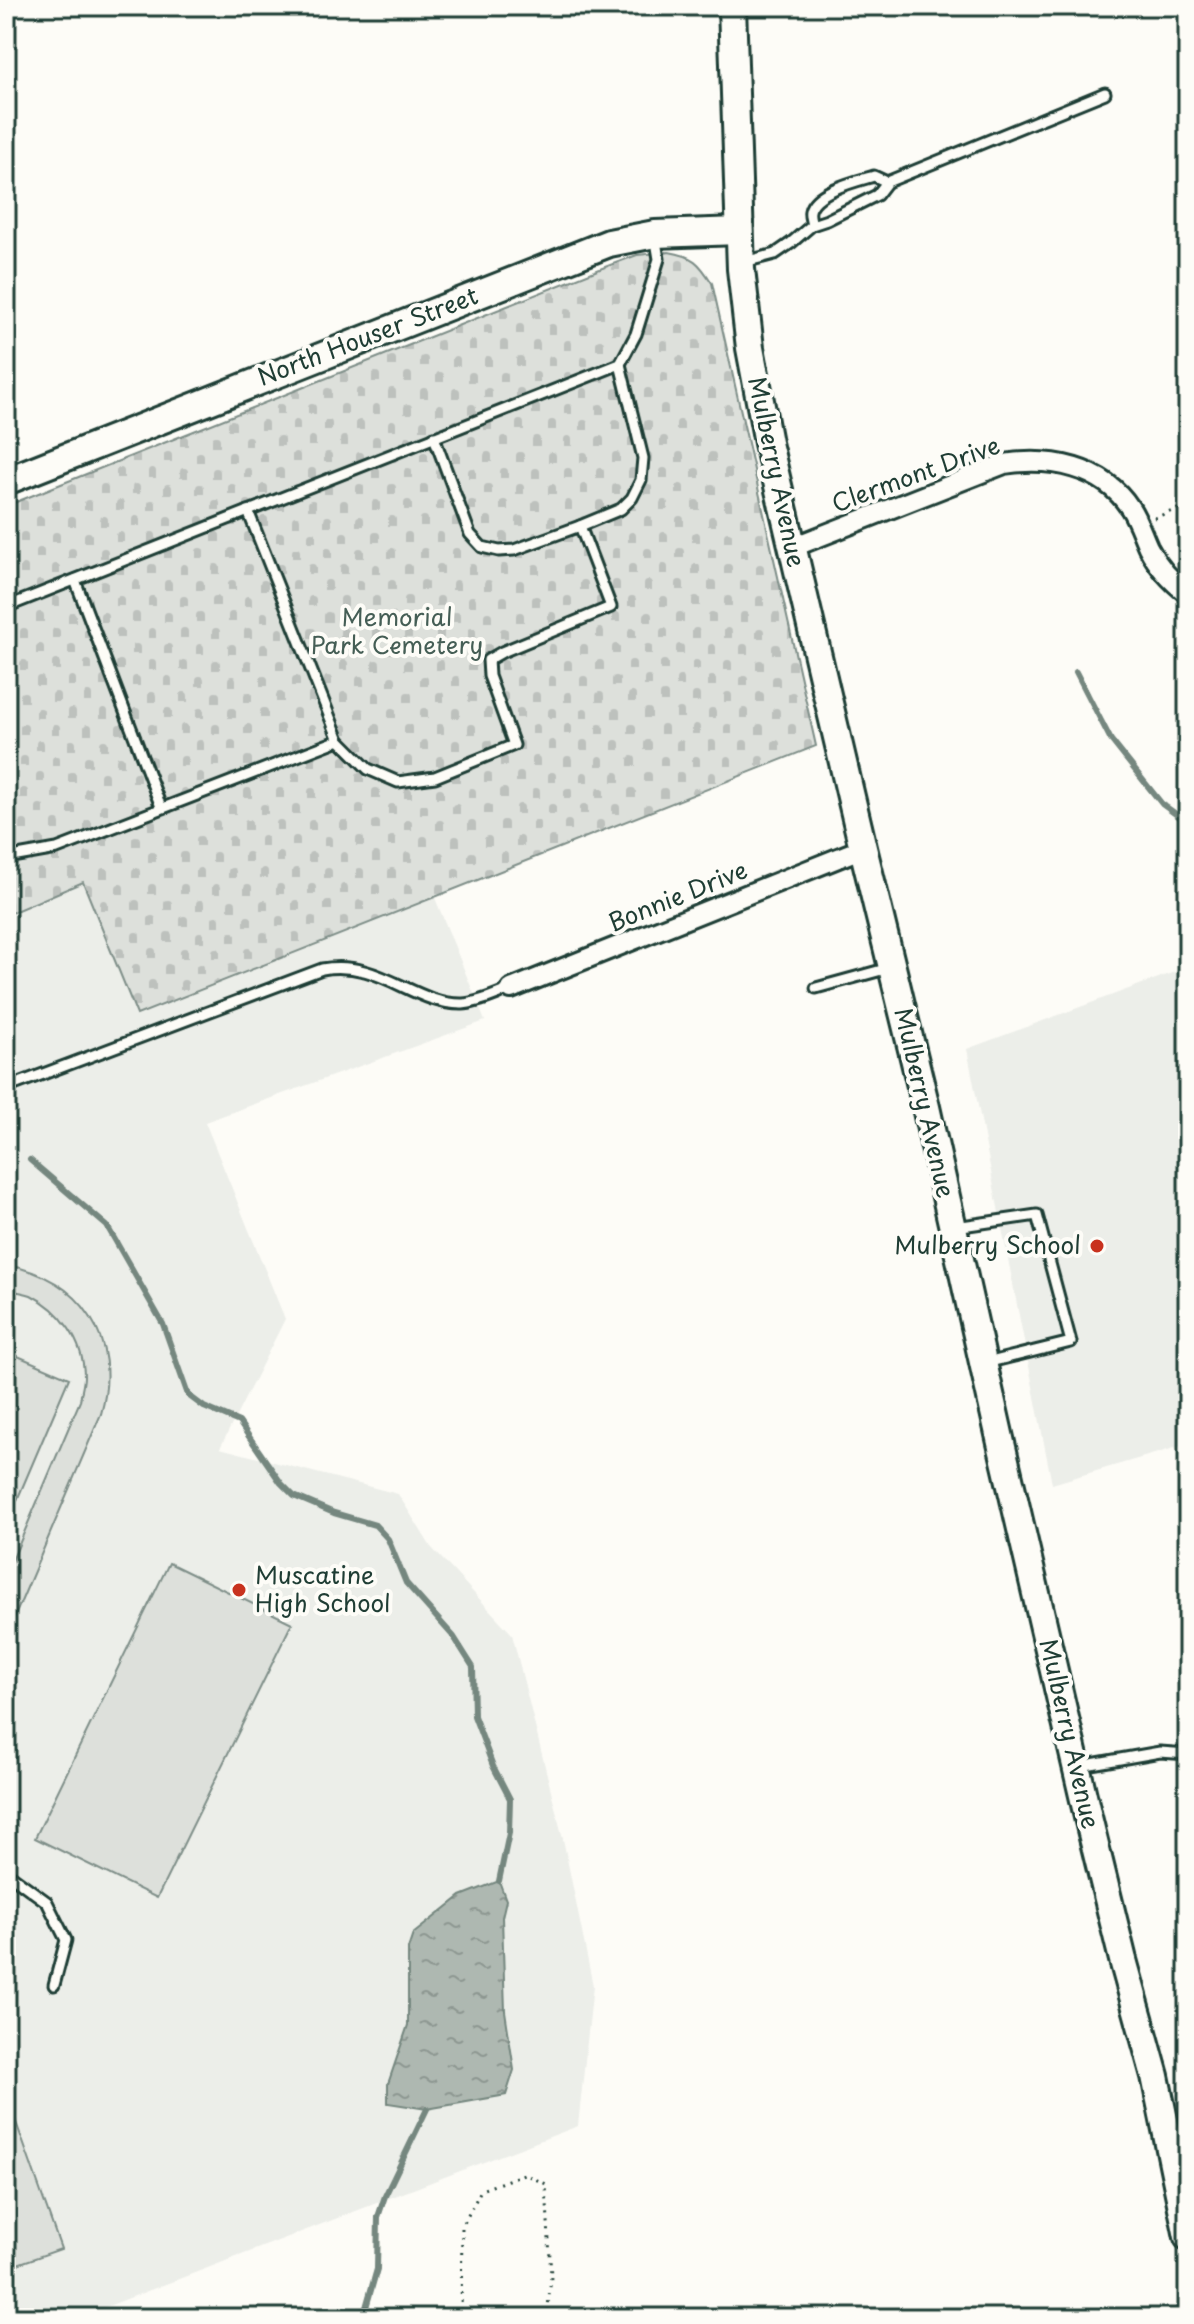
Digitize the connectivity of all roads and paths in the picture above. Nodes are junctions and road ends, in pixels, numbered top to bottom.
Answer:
1 (732, 6) edge
2 (1105, 93) dead end
3 (887, 182) junction
4 (812, 225) junction
5 (739, 231) junction
6 (655, 234) junction
7 (741, 263) junction
8 (620, 364) junction
9 (434, 437) junction
10 (6, 481) edge
11 (1188, 505) edge
12 (248, 511) junction
13 (1139, 524) junction
14 (580, 526) junction
15 (793, 547) junction
16 (75, 580) junction
17 (1188, 594) edge
18 (6, 607) edge
19 (339, 740) junction
20 (161, 807) junction
21 (863, 848) junction
22 (6, 858) edge
23 (892, 967) junction
24 (816, 988) dead end
25 (511, 989) joint
26 (6, 1088) edge
27 (953, 1228) junction
28 (983, 1363) junction
29 (1188, 1754) edge
30 (1077, 1767) junction
31 (6, 1872) edge
32 (54, 1985) dead end
33 (1188, 2237) edge
34 (461, 2318) edge
35 (547, 2318) edge

1 - 5 main road, Mulberry Avenue
2 - 3 lane
3 - 4 lane
3 - 4 lane
4 - 7 lane
5 - 6 main road, North Houser Street
5 - 7 main road, Mulberry Avenue
6 - 8 lane
6 - 10 main road, North Houser Street
7 - 15 main road, Mulberry Avenue
8 - 9 lane
8 - 14 lane
9 - 12 lane
9 - 14 lane
11 - 13 path
12 - 16 lane
12 - 19 lane
13 - 15 street, Clermont Drive
13 - 17 street, Clermont Drive
14 - 19 lane
15 - 21 main road, Mulberry Avenue
16 - 18 lane
16 - 20 lane
19 - 20 lane
20 - 22 lane
21 - 23 main road, Mulberry Avenue
21 - 25 street, Bonnie Drive
23 - 24 lane
23 - 27 main road, Mulberry Avenue
25 - 26 lane
27 - 28 main road, Mulberry Avenue
27 - 28 lane
28 - 30 main road, Mulberry Avenue
29 - 30 lane
30 - 33 main road, Mulberry Avenue
31 - 32 lane
34 - 35 path

